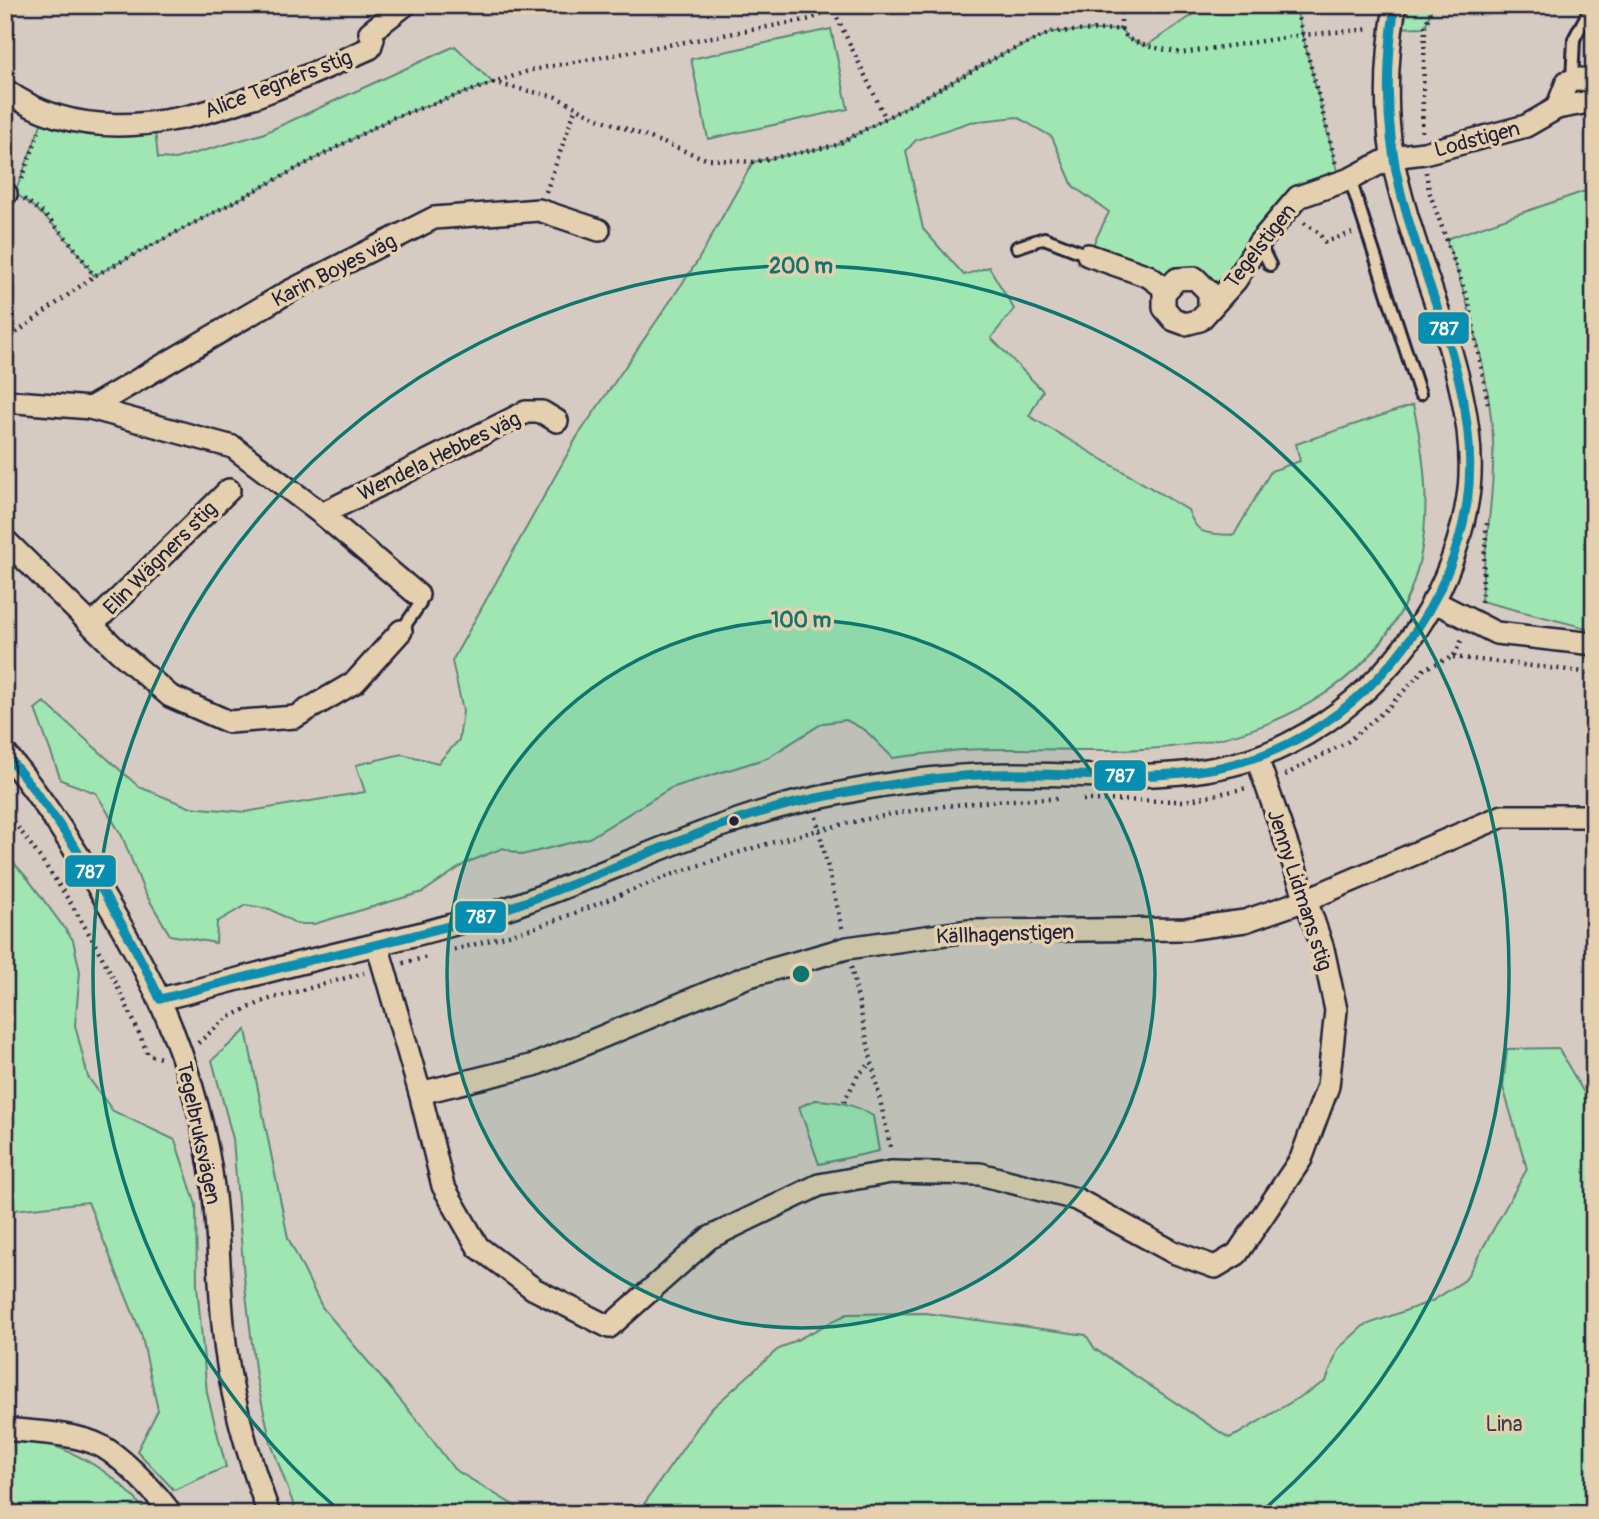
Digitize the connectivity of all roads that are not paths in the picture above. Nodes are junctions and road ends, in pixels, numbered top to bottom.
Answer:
1 (405, 5) edge
2 (1395, 5) edge
3 (1592, 5) edge
4 (1572, 80) junction
5 (1594, 81) edge
6 (5, 90) edge
7 (1594, 101) edge
8 (1557, 108) junction
9 (1392, 157) junction
10 (1345, 181) junction
11 (599, 230) dead end
12 (1259, 243) junction
13 (1017, 247) dead end
14 (1088, 255) joint
15 (1270, 265) dead end
16 (1166, 289) junction
17 (1209, 308) junction
18 (1420, 394) dead end
19 (5, 401) edge
20 (90, 408) junction
21 (557, 421) dead end
22 (229, 490) dead end
23 (322, 514) junction
24 (5, 540) edge
25 (418, 595) joint
26 (1433, 601) junction
27 (92, 625) junction
28 (401, 631) joint
29 (1594, 644) edge
30 (5, 753) edge
31 (1257, 758) junction
32 (1594, 816) edge
33 (1306, 900) junction
34 (377, 944) junction
35 (160, 999) junction
36 (421, 1093) junction
37 (5, 1429) edge
38 (171, 1514) edge
39 (270, 1514) edge

1 - 6 street, Alice Tegnérs stig
2 - 9 street
3 - 4 lane
4 - 5 street
4 - 8 street
7 - 8 street, Lodstigen
8 - 9 street, Lodstigen
9 - 10 street, Tegelstigen
9 - 26 street
10 - 12 street, Tegelstigen
10 - 18 lane
11 - 20 street, Karin Boyes väg
12 - 15 lane
12 - 17 street, Tegelstigen
13 - 14 lane
14 - 16 street
16 - 17 street, Tegelstigen
16 - 17 street, Tegelstigen
19 - 20 street
20 - 23 street
21 - 23 street, Wendela Hebbes väg
22 - 27 street, Elin Wägners stig
23 - 25 street
24 - 27 street, Elin Wägners stig
25 - 28 lane
26 - 29 street
26 - 31 street
27 - 28 street, Elin Wägners stig
30 - 35 street, Tegelbruksvägen
31 - 33 street, Jenny Lidmans stig
31 - 34 street
32 - 33 street, Källhagenstigen
33 - 36 street, Källhagenstigen
33 - 36 street, Jenny Lidmans stig
34 - 35 street
34 - 36 street, Jenny Lidmans stig
35 - 39 street, Tegelbruksvägen
37 - 38 street

